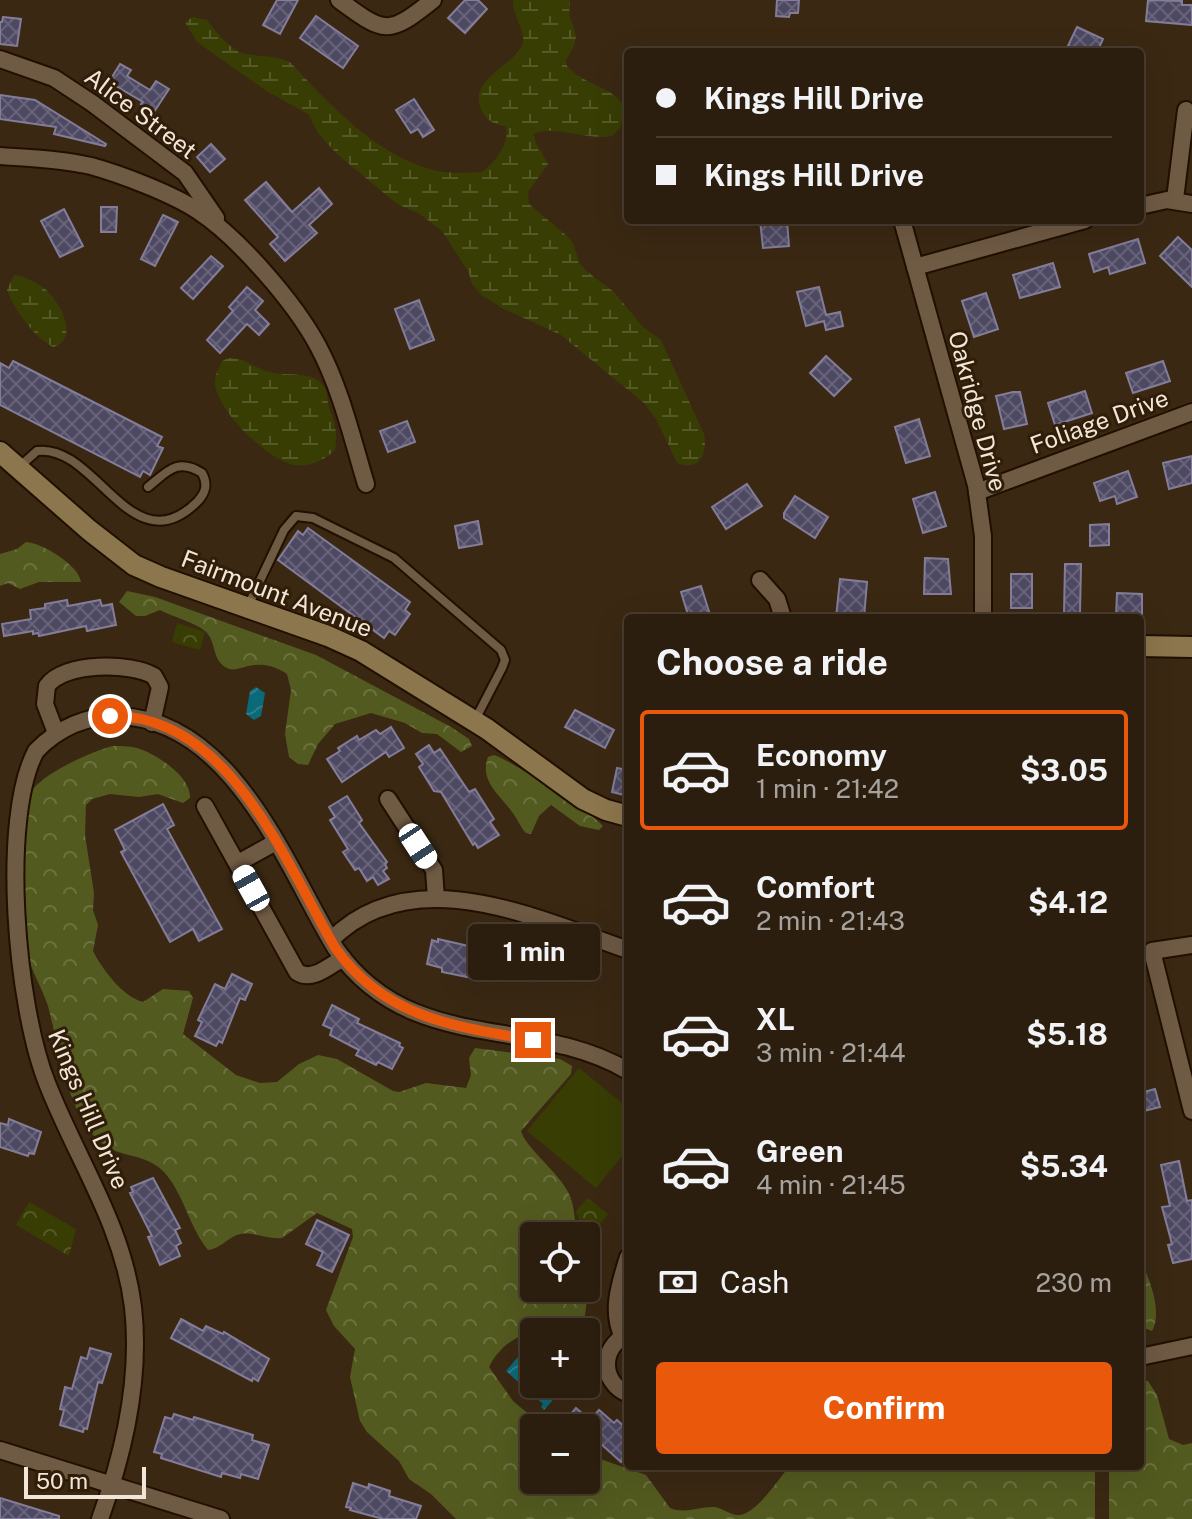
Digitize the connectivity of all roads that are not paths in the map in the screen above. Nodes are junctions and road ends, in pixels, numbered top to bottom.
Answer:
1 (339, 0) edge
2 (433, 0) edge
3 (0, 59) edge
4 (1186, 110) dead end
5 (0, 156) edge
6 (1175, 199) junction
7 (1192, 204) edge
8 (1144, 205) edge
9 (903, 224) edge
10 (1071, 224) edge
11 (228, 236) junction
12 (915, 267) junction
13 (1192, 412) edge
14 (0, 452) edge
15 (18, 468) junction
16 (366, 484) dead end
17 (148, 487) dead end
18 (977, 492) junction
19 (760, 580) dead end
20 (247, 608) junction
21 (782, 614) edge
22 (983, 614) edge
23 (1144, 646) edge
24 (1192, 647) edge
25 (475, 721) junction
26 (152, 723) junction
27 (56, 733) junction
28 (388, 799) dead end
29 (205, 806) dead end
30 (624, 815) edge
31 (276, 842) junction
32 (238, 863) junction
33 (436, 898) junction
34 (331, 940) junction
35 (1192, 945) edge
36 (624, 949) edge
37 (343, 958) junction
38 (624, 1069) edge
39 (1192, 1111) edge
40 (624, 1274) edge
41 (624, 1334) edge
42 (624, 1337) edge
43 (1192, 1346) edge
44 (1144, 1356) edge
45 (624, 1391) edge
46 (0, 1450) edge
47 (111, 1484) junction
48 (100, 1519) edge
49 (221, 1519) edge

1 - 2 street
3 - 11 street, Alice Street
4 - 6 street
5 - 11 street
6 - 7 street
6 - 8 street
9 - 12 street, Oakridge Drive
10 - 12 street
11 - 16 street
12 - 18 street, Oakridge Drive
13 - 18 street, Foliage Drive
14 - 15 street, Fairmount Avenue
15 - 17 lane
15 - 20 street, Fairmount Avenue
18 - 22 street, Oakridge Drive
19 - 21 street
20 - 25 street, Fairmount Avenue
20 - 25 lane
23 - 24 street
25 - 30 street, Fairmount Avenue
26 - 27 street, Kings Hill Drive
26 - 27 street
26 - 31 street, Kings Hill Drive
27 - 47 street, Kings Hill Drive
28 - 33 street
29 - 32 street
31 - 32 street
31 - 34 street, Kings Hill Drive
32 - 37 street
33 - 34 street
33 - 36 street
34 - 37 street, Kings Hill Drive
35 - 39 street
37 - 38 street, Kings Hill Drive
40 - 41 street
42 - 45 street
43 - 44 street
46 - 47 street
47 - 48 street, Kings Hill Drive
47 - 49 street

